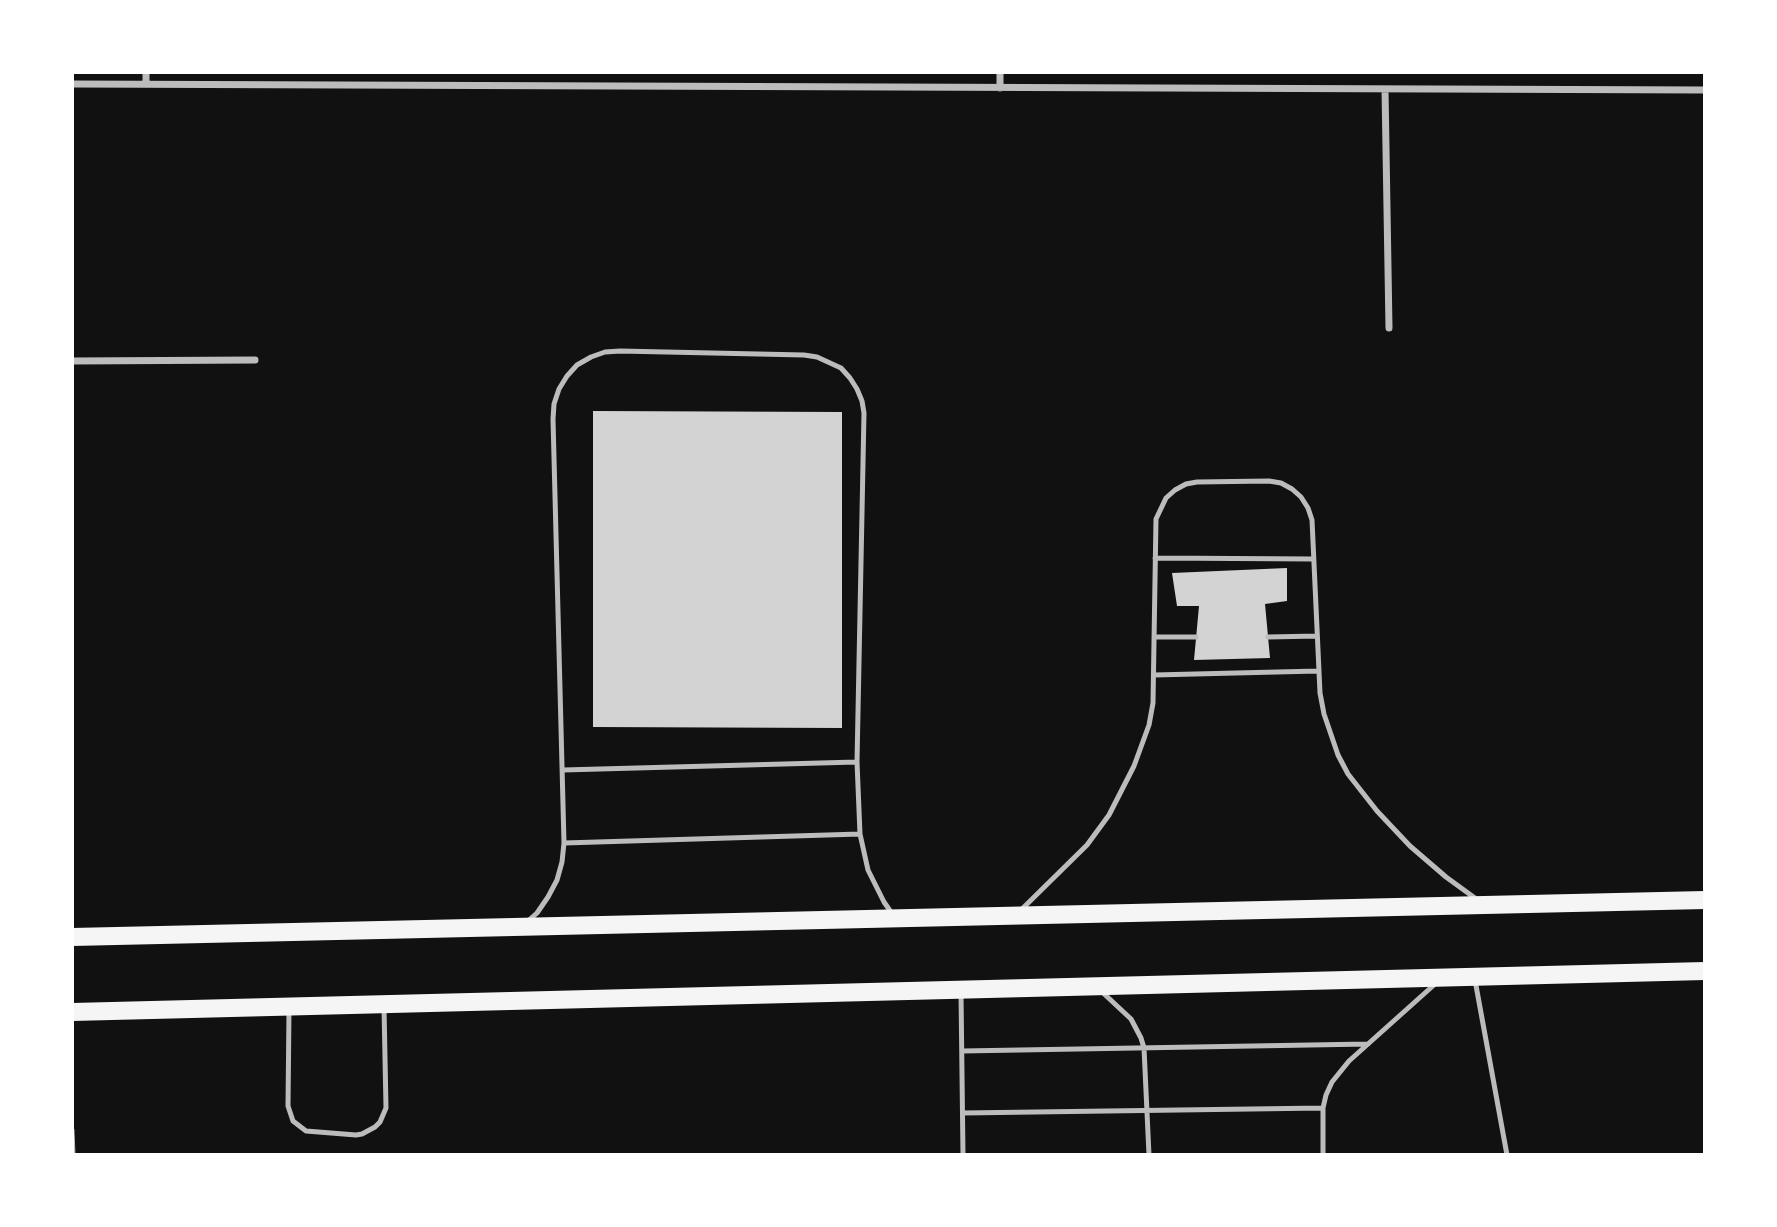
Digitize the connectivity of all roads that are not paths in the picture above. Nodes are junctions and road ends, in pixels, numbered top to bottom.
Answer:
1 (146, 72) edge
2 (1000, 72) edge
3 (72, 83) edge
4 (146, 84) junction
5 (1000, 88) junction
6 (1385, 89) junction
7 (1705, 90) edge
8 (1389, 328) dead end
9 (256, 360) dead end
10 (72, 361) edge
11 (1155, 558) junction
12 (1313, 559) junction
13 (1317, 636) junction
14 (1154, 637) junction
15 (1196, 637) dead end
16 (1268, 637) dead end
17 (1318, 671) junction
18 (1154, 675) junction
19 (857, 762) junction
20 (564, 770) junction
21 (860, 835) junction
22 (564, 843) junction
23 (1705, 900) edge
24 (1485, 905) junction
25 (1016, 915) junction
26 (894, 917) junction
27 (523, 926) junction
28 (72, 937) edge
29 (1705, 971) edge
30 (1475, 976) junction
31 (1442, 977) junction
32 (1096, 986) junction
33 (961, 989) junction
34 (384, 1004) junction
35 (289, 1007) junction
36 (72, 1012) edge
37 (1368, 1044) junction
38 (1144, 1048) junction
39 (962, 1051) junction
40 (1323, 1108) junction
41 (1146, 1111) junction
42 (963, 1113) junction
43 (72, 1129) edge
44 (73, 1155) edge
45 (963, 1155) edge
46 (1149, 1155) edge
47 (1323, 1155) edge
48 (1507, 1155) edge

1 - 4 street
2 - 5 street
3 - 4 street
4 - 5 street
5 - 6 street
6 - 7 street
6 - 8 street
9 - 10 street
11 - 12 lane
11 - 12 lane
11 - 14 lane
12 - 13 lane
13 - 16 lane
13 - 17 lane
14 - 15 lane
14 - 18 lane
17 - 18 lane
17 - 24 lane
18 - 25 lane
19 - 20 lane
19 - 20 lane
19 - 21 lane
20 - 22 lane
21 - 22 lane
21 - 26 lane
22 - 27 lane
23 - 24 main road
24 - 25 main road
25 - 26 main road
26 - 27 main road
27 - 28 main road
29 - 30 main road
30 - 31 main road
30 - 48 lane
31 - 32 main road
31 - 37 lane
32 - 33 main road
32 - 38 lane
33 - 34 main road
33 - 39 lane
34 - 35 main road
34 - 35 lane
35 - 36 main road
37 - 38 lane
37 - 40 lane
38 - 39 lane
38 - 41 lane
39 - 42 lane
40 - 41 lane
40 - 47 lane
41 - 42 lane
41 - 46 lane
42 - 45 lane
43 - 44 lane

